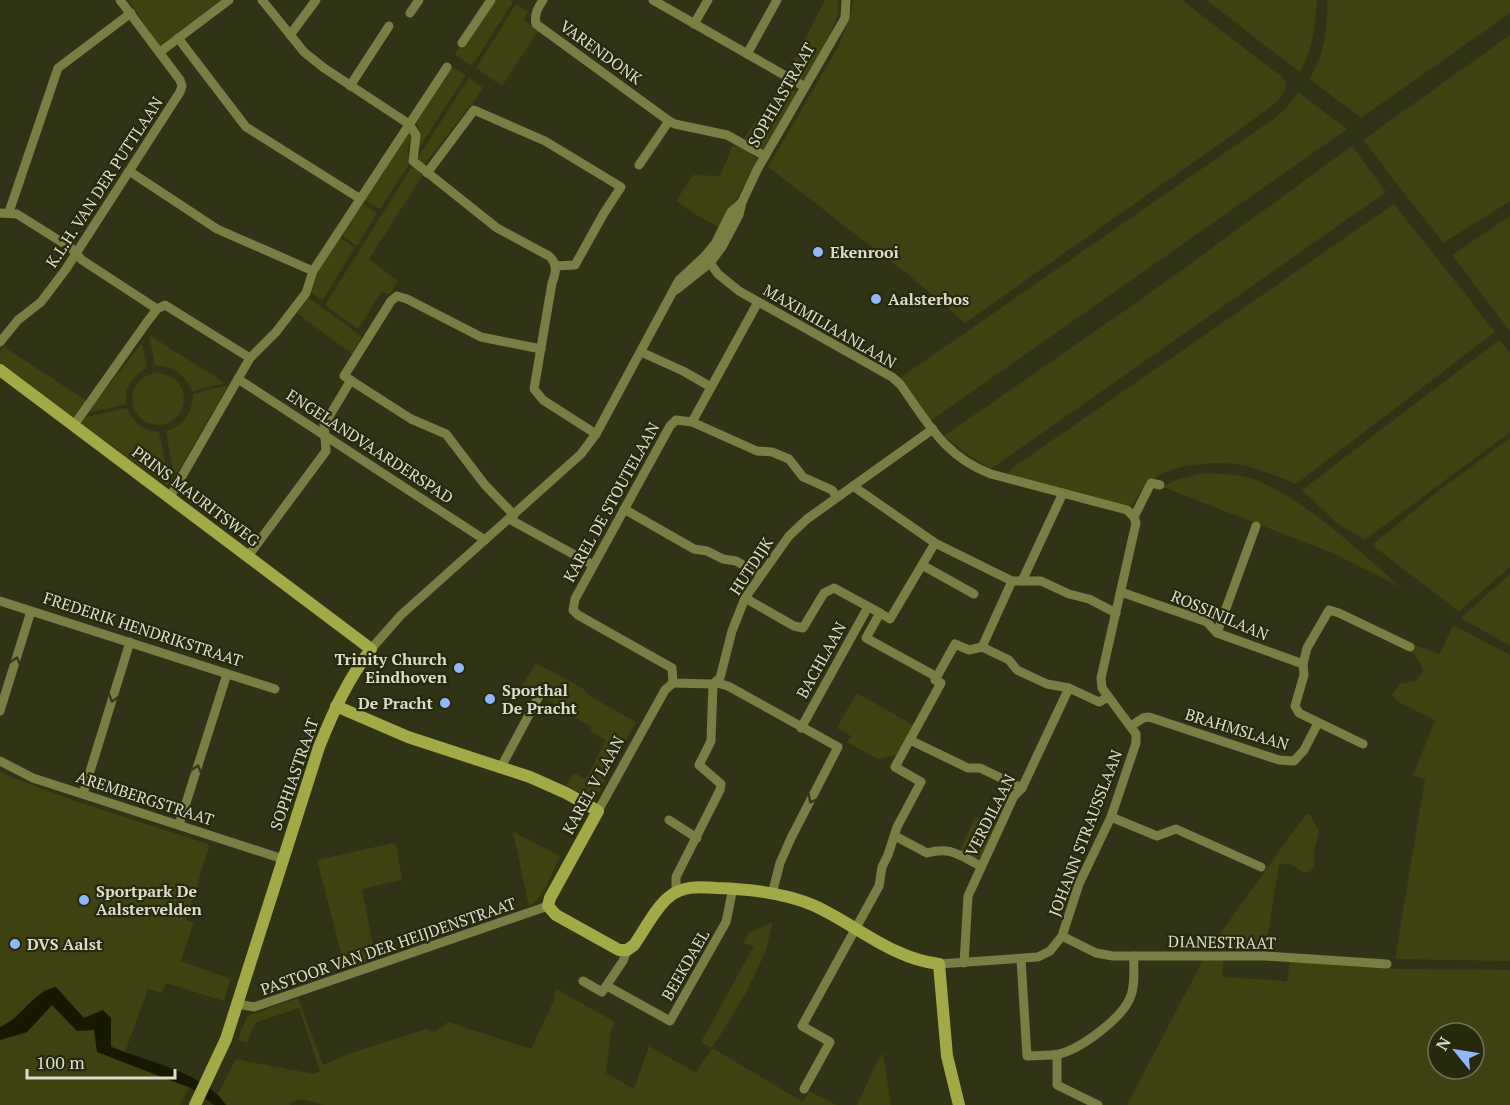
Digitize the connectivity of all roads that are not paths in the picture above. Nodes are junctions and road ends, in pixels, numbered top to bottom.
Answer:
1 (120, 0) edge
2 (229, 0) edge
3 (262, 0) edge
4 (316, 0) edge
5 (419, 0) edge
6 (491, 0) edge
7 (543, 0) edge
8 (653, 0) edge
9 (708, 0) edge
10 (777, 0) edge
11 (846, 2) edge
12 (131, 13) junction
13 (410, 13) dead end
14 (694, 24) junction
15 (389, 26) dead end
16 (290, 35) junction
17 (178, 38) junction
18 (462, 43) dead end
19 (160, 52) junction
20 (747, 54) junction
21 (447, 67) dead end
22 (350, 86) junction
23 (805, 87) junction
24 (669, 121) junction
25 (409, 124) junction
26 (765, 156) junction
27 (639, 165) dead end
28 (129, 171) junction
29 (427, 173) junction
30 (359, 198) junction
31 (4, 213) edge
32 (76, 254) junction
33 (708, 259) junction
34 (555, 266) junction
35 (313, 271) junction
36 (758, 302) junction
37 (157, 309) junction
38 (0, 342) edge
39 (541, 349) junction
40 (641, 352) junction
41 (250, 358) junction
42 (0, 370) edge
43 (347, 378) junction
44 (238, 379) junction
45 (711, 387) junction
46 (692, 422) junction
47 (74, 425) junction
48 (933, 429) junction
49 (596, 434) junction
50 (325, 437) junction
51 (1160, 485) dead end
52 (853, 486) junction
53 (1063, 493) junction
54 (170, 497) junction
55 (837, 497) junction
56 (624, 509) junction
57 (511, 517) junction
58 (1134, 517) junction
59 (1256, 526) dead end
60 (485, 540) junction
61 (935, 543) junction
62 (249, 555) junction
63 (593, 565) junction
64 (922, 566) junction
65 (761, 575) junction
66 (1017, 581) junction
67 (1121, 592) junction
68 (974, 594) dead end
69 (745, 598) junction
70 (0, 601) edge
71 (868, 607) junction
72 (31, 611) junction
73 (880, 613) junction
74 (1116, 613) junction
75 (1217, 633) junction
76 (130, 642) junction
77 (982, 647) junction
78 (1410, 647) dead end
79 (371, 649) junction
80 (1303, 664) junction
81 (227, 674) junction
82 (937, 677) junction
83 (673, 683) junction
84 (715, 683) junction
85 (1069, 688) junction
86 (275, 689) dead end
87 (540, 696) dead end
88 (1108, 697) junction
89 (336, 706) junction
90 (0, 711) edge
91 (1318, 723) junction
92 (1131, 726) junction
93 (801, 728) junction
94 (910, 740) junction
95 (1363, 744) dead end
96 (0, 761) edge
97 (501, 767) junction
98 (1022, 788) junction
99 (83, 794) junction
100 (598, 811) junction
101 (1111, 818) junction
102 (669, 819) dead end
103 (179, 825) junction
104 (895, 836) junction
105 (697, 838) junction
106 (283, 859) junction
107 (981, 866) junction
108 (1261, 867) dead end
109 (734, 888) junction
110 (676, 892) junction
111 (772, 894) junction
112 (548, 906) junction
113 (857, 928) junction
114 (1062, 936) junction
115 (627, 950) junction
116 (1134, 956) junction
117 (1021, 959) junction
118 (964, 963) junction
119 (939, 964) junction
120 (1387, 964) dead end
121 (584, 981) dead end
122 (607, 986) junction
123 (238, 1004) junction
124 (1057, 1055) junction
125 (804, 1089) dead end
126 (198, 1100) edge
127 (959, 1105) edge
128 (1098, 1105) edge

1 - 12 street, K.L.H. VAN DER PUTTLAAN
2 - 17 street
3 - 16 street
4 - 16 street
5 - 13 street
6 - 18 street
7 - 24 street, VARENDONK
8 - 14 street
9 - 14 street
10 - 20 street
11 - 23 street, SOPHIASTRAAT
12 - 19 street, K.L.H. VAN DER PUTTLAAN
12 - 31 street
14 - 20 street
15 - 22 street
16 - 22 street
17 - 19 street
17 - 30 street
19 - 28 street, K.L.H. VAN DER PUTTLAAN
20 - 23 street
21 - 25 street
22 - 25 street
23 - 26 street, SOPHIASTRAAT
24 - 26 street, VARENDONK
24 - 27 street
25 - 29 street
25 - 30 street
26 - 33 street, SOPHIASTRAAT
28 - 32 street, K.L.H. VAN DER PUTTLAAN
28 - 35 street
29 - 34 street
29 - 34 street
30 - 35 street
31 - 32 street
32 - 37 street
32 - 38 street, K.L.H. VAN DER PUTTLAAN
33 - 36 street, MAXIMILIAANLAAN
33 - 40 street, SOPHIASTRAAT
34 - 39 street
35 - 41 street
36 - 45 street
36 - 48 street, MAXIMILIAANLAAN
37 - 41 street
37 - 47 street
39 - 43 street
39 - 49 street
40 - 45 street
40 - 49 street, SOPHIASTRAAT
41 - 44 street
42 - 47 street, PRINS MAURITSWEG
43 - 50 street
43 - 57 street
44 - 50 street, ENGELANDVAARDERSPAD
44 - 54 street
45 - 46 street
46 - 55 street
46 - 56 street, KAREL DE STOUTELAAN
47 - 54 street, PRINS MAURITSWEG
48 - 52 street, HUTDIJK
48 - 53 street
49 - 57 street, SOPHIASTRAAT
50 - 60 street, ENGELANDVAARDERSPAD
50 - 62 street
51 - 58 street
52 - 55 street, HUTDIJK
52 - 61 street
53 - 58 street
53 - 66 street
54 - 62 street, PRINS MAURITSWEG
55 - 65 street, HUTDIJK
56 - 63 street, KAREL DE STOUTELAAN
56 - 65 street
57 - 60 street, SOPHIASTRAAT
57 - 63 street
58 - 67 street
59 - 75 street
60 - 79 street, SOPHIASTRAAT
61 - 64 street
61 - 66 street
62 - 79 street, PRINS MAURITSWEG
63 - 83 street, KAREL DE STOUTELAAN
64 - 68 street
64 - 73 street
65 - 69 street, HUTDIJK
66 - 74 street
66 - 77 street
67 - 74 street
67 - 75 street, ROSSINILAAN
69 - 71 street
69 - 84 street, HUTDIJK
70 - 72 street, FREDERIK HENDRIKSTRAAT
71 - 73 street
71 - 93 street, BACHLAAN
72 - 76 street, FREDERIK HENDRIKSTRAAT
90 -> 72 street
73 - 82 street
74 - 88 street
75 - 80 street, ROSSINILAAN
76 - 81 street, FREDERIK HENDRIKSTRAAT
76 -> 99 street
77 - 82 street
77 - 85 street
78 - 80 street
79 - 89 street, SOPHIASTRAAT
80 - 91 street, BRAHMSLAAN
81 - 86 street, FREDERIK HENDRIKSTRAAT
103 -> 81 street
82 - 94 street
83 - 84 street
83 - 100 street, KAREL V LAAN
84 - 93 street
84 - 105 street, HUTDIJK
85 - 88 street
85 - 98 street, VERDILAAN
87 - 97 street
88 - 92 street
89 - 97 street
89 - 106 street, SOPHIASTRAAT
91 - 92 street, BRAHMSLAAN
91 - 95 street, BRAHMSLAAN
92 - 101 street, JOHANN STRAUSSLAAN
93 -> 111 street
94 - 98 street
94 - 104 street
96 - 99 street, AREMBERGSTRAAT
97 - 100 street
98 - 107 street, VERDILAAN
99 - 103 street, AREMBERGSTRAAT
100 - 112 street, KAREL V LAAN
101 - 108 street
101 - 114 street, JOHANN STRAUSSLAAN
102 - 105 street
103 - 106 street, AREMBERGSTRAAT
104 - 107 street
104 - 113 street
105 - 110 street, HUTDIJK
106 - 123 street, SOPHIASTRAAT
107 - 118 street, VERDILAAN
109 - 110 street
109 - 111 street
109 - 122 street, BEEKDAEL
110 - 115 street
111 - 113 street
112 - 115 street
112 - 123 street, PASTOOR VAN DER HEIJDENSTRAAT
113 - 119 street
113 - 125 street
114 - 116 street, DIANESTRAAT
114 - 117 street, JOHANN STRAUSSLAAN
115 - 122 street
116 - 120 street, DIANESTRAAT
116 - 124 street
117 - 118 street, JOHANN STRAUSSLAAN
117 - 124 street
118 - 119 street, JOHANN STRAUSSLAAN
119 - 127 street
121 - 122 street, BEEKDAEL
123 - 126 street, SOPHIASTRAAT
124 - 128 street

